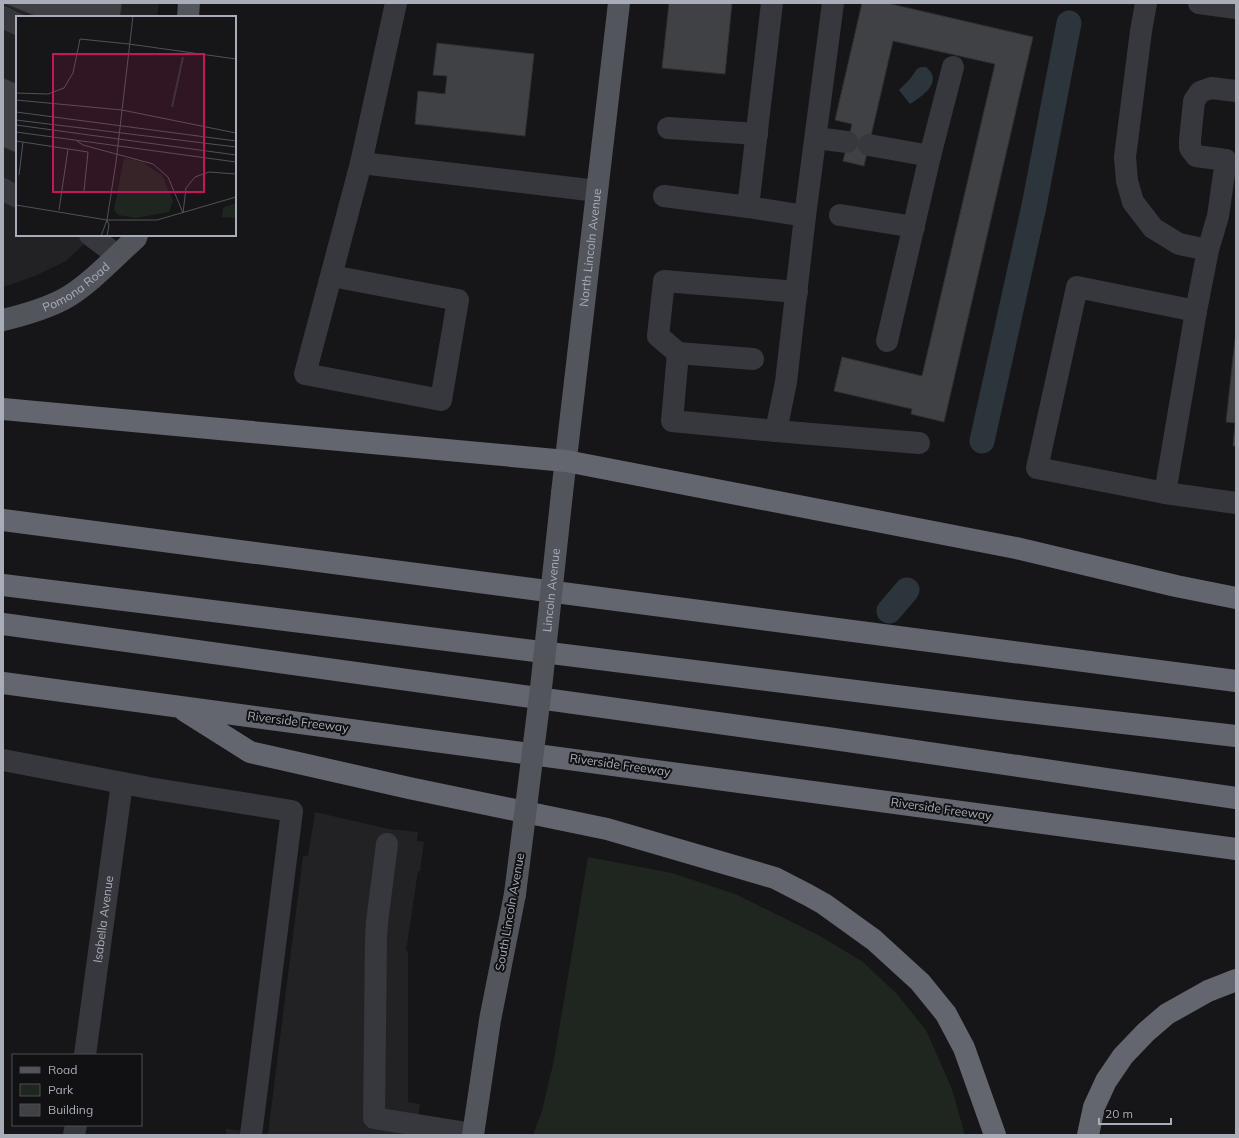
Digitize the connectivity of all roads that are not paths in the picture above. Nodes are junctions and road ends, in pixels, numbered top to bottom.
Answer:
1 (189, 3) edge
2 (396, 3) edge
3 (619, 3) edge
4 (772, 3) edge
5 (833, 3) edge
6 (1146, 3) edge
7 (1199, 3) edge
8 (1236, 8) edge
9 (188, 16) edge
10 (3, 17) edge
11 (16, 24) edge
12 (953, 67) dead end
13 (1236, 91) edge
14 (668, 128) dead end
15 (757, 134) junction
16 (816, 138) junction
17 (847, 142) dead end
18 (869, 145) dead end
19 (930, 156) junction
20 (1231, 161) edge
21 (361, 163) junction
22 (3, 189) edge
23 (597, 191) junction
24 (16, 196) edge
25 (664, 196) dead end
26 (748, 206) junction
27 (840, 215) dead end
28 (805, 216) junction
29 (914, 227) junction
30 (91, 236) edge
31 (137, 236) edge
32 (1208, 250) junction
33 (117, 255) junction
34 (332, 276) junction
35 (797, 292) junction
36 (1196, 311) junction
37 (3, 320) edge
38 (887, 341) dead end
39 (678, 353) junction
40 (753, 359) dead end
41 (3, 409) edge
42 (776, 431) junction
43 (919, 443) dead end
44 (566, 461) junction
45 (562, 492) joint
46 (1165, 492) junction
47 (1236, 503) edge
48 (3, 520) edge
49 (3, 585) edge
50 (1236, 598) edge
51 (3, 624) edge
52 (1236, 681) edge
53 (3, 683) edge
54 (541, 688) joint
55 (179, 708) junction
56 (1236, 736) edge
57 (3, 760) edge
58 (122, 783) junction
59 (1236, 798) edge
60 (388, 844) dead end
61 (1236, 849) edge
62 (1236, 980) edge
63 (85, 1054) edge
64 (251, 1131) edge
65 (473, 1134) edge
66 (995, 1135) edge
67 (1088, 1135) edge

1 - 9 main road
2 - 21 street
3 - 23 main road, North Lincoln Avenue
4 - 15 street
5 - 16 street
6 - 32 street
7 - 8 street
10 - 11 street
12 - 19 street
13 - 20 street
14 - 15 street
15 - 26 street
16 - 17 street
16 - 28 street
18 - 19 street
19 - 29 street
20 - 32 street
21 - 23 street
21 - 34 street
22 - 24 street
23 - 44 main road, North Lincoln Avenue
25 - 26 street
26 - 28 street
27 - 29 street
28 - 35 street
29 - 38 street
30 - 33 street
31 - 33 main road, Pomona Road
32 - 36 street
33 - 37 main road, Pomona Road
34 - 34 street
35 - 39 street
35 - 42 street
36 - 46 street
36 - 46 street
39 - 40 street
39 - 42 street
41 - 44 highway
42 - 43 street
44 - 45 main road, North Lincoln Avenue
44 - 50 highway
45 - 54 main road, Lincoln Avenue, bridge
46 - 47 street
48 - 52 highway
49 - 56 highway
51 - 59 highway
53 - 55 highway, Riverside Freeway
54 - 65 main road, South Lincoln Avenue, bridge
55 - 61 highway, Riverside Freeway
55 - 66 highway
57 - 58 street
58 - 63 street, Isabella Avenue
58 - 64 street
60 - 65 street
62 - 67 highway

